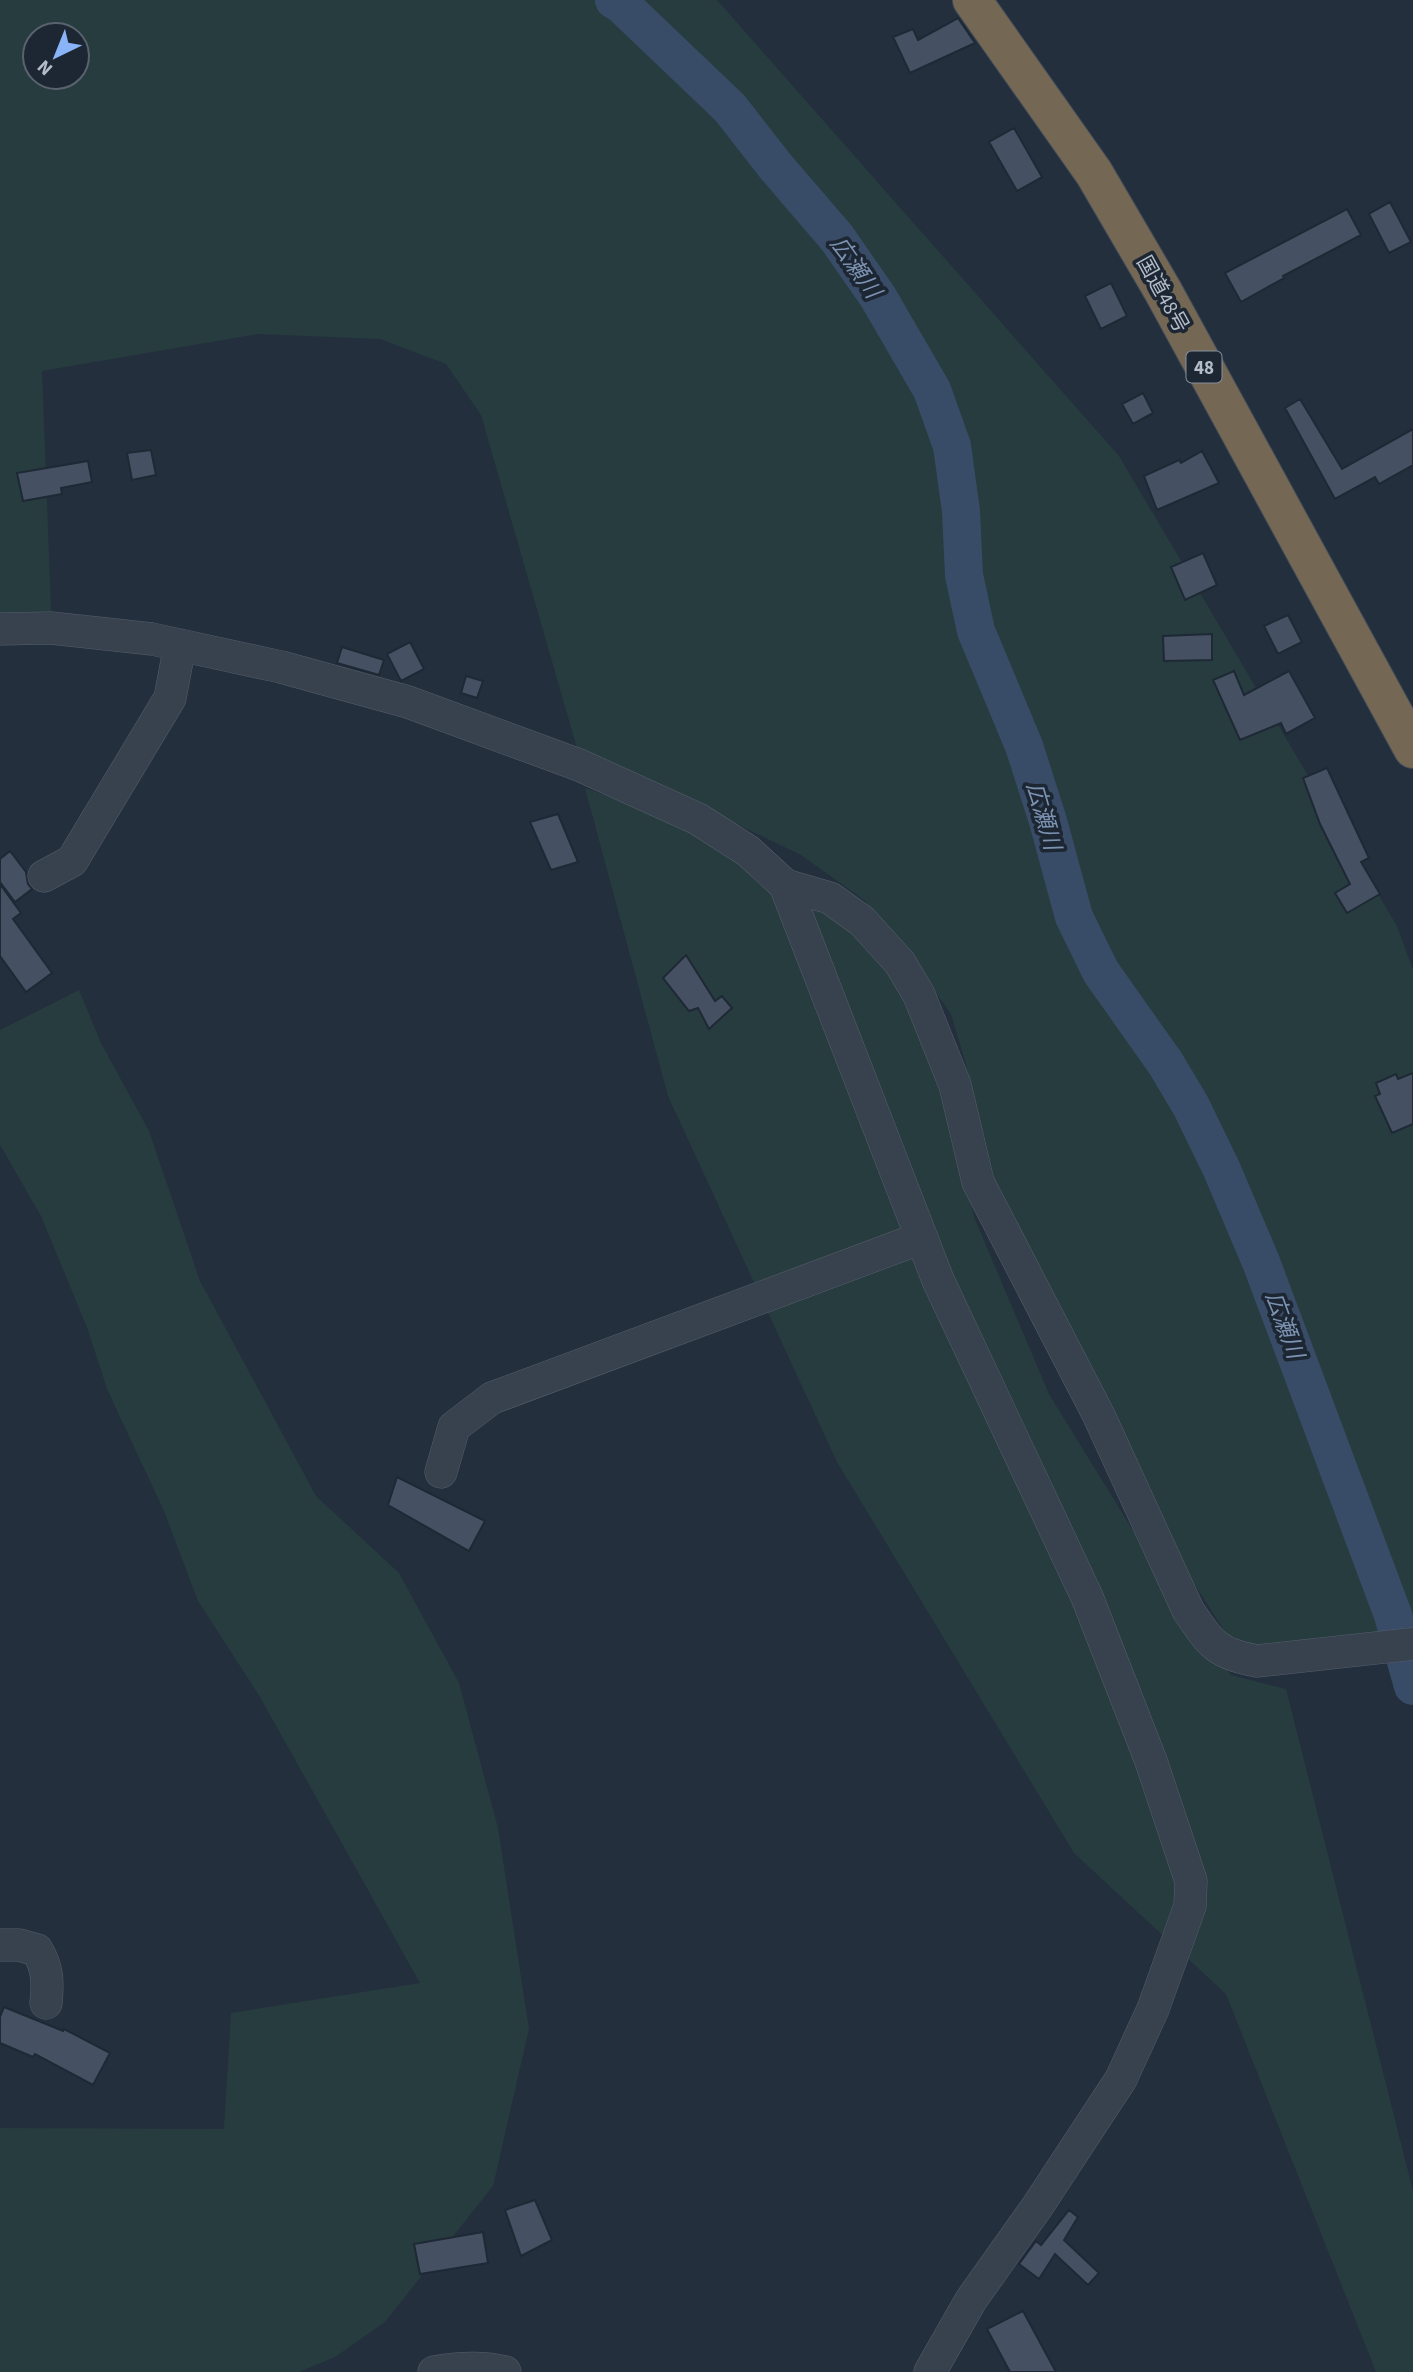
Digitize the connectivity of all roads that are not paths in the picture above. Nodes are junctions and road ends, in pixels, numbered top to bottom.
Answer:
1 (972, 0) edge
2 (0, 629) edge
3 (180, 645) junction
4 (1413, 749) edge
5 (44, 876) dead end
6 (785, 886) junction
7 (921, 1238) junction
8 (441, 1472) dead end
9 (1413, 1644) edge
10 (0, 1945) edge
11 (46, 2003) dead end
12 (434, 2372) edge
13 (505, 2372) edge
14 (930, 2372) edge

1 - 4 highway, 国道48号 / 48
2 - 3 street
3 - 5 street
3 - 6 street
6 - 7 street
6 - 9 street
7 - 8 street
7 - 14 street
10 - 11 street
12 - 13 street

